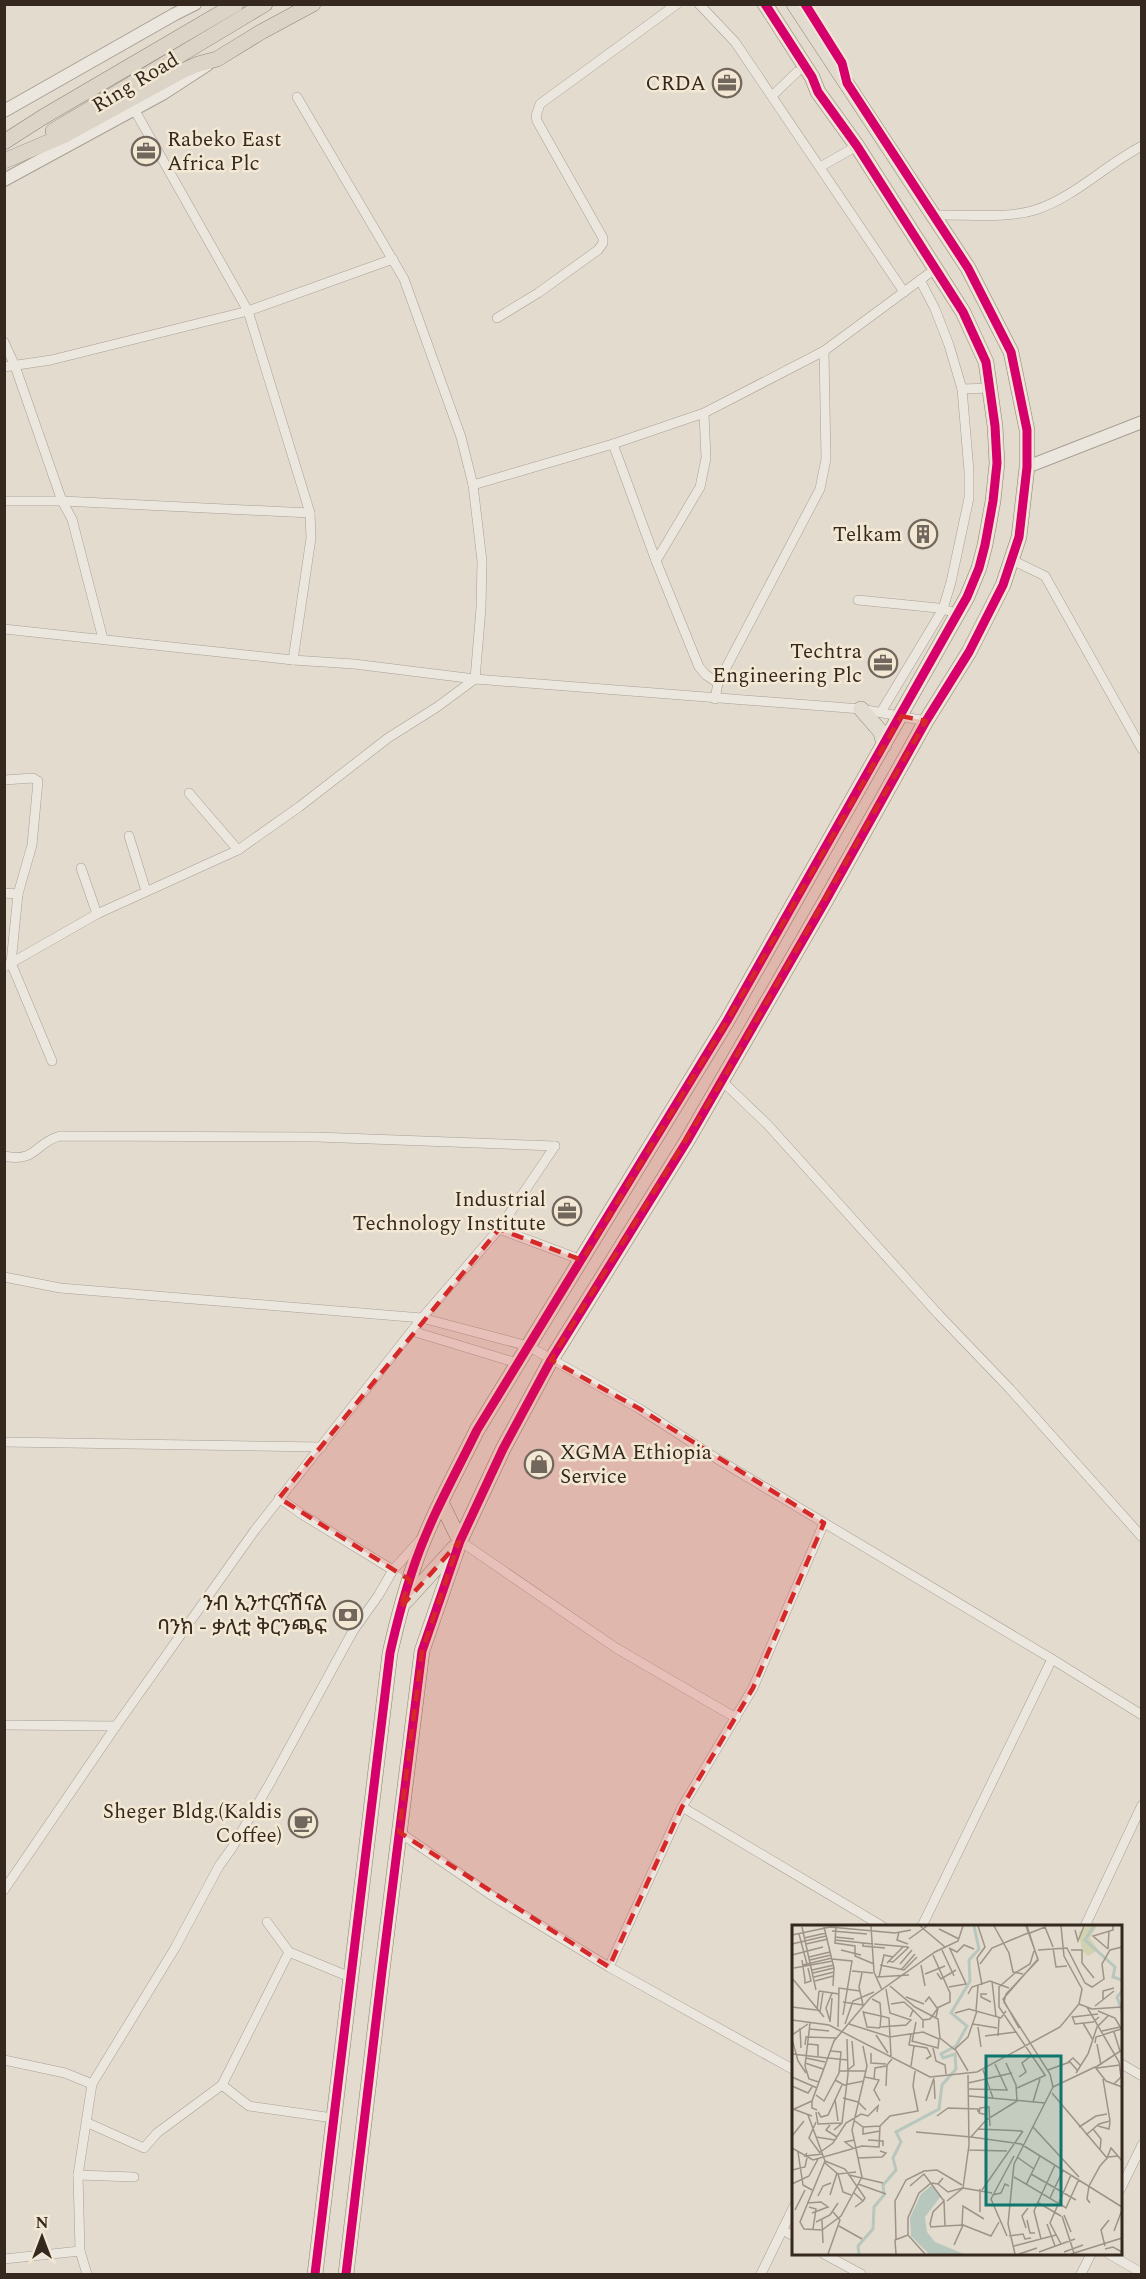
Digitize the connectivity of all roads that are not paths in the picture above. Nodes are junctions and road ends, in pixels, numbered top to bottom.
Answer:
1 (195, 4) edge
2 (214, 4) edge
3 (236, 4) edge
4 (266, 4) edge
5 (313, 4) edge
6 (677, 4) edge
7 (699, 4) edge
8 (754, 4) edge
9 (765, 4) edge
10 (794, 4) edge
11 (805, 4) edge
12 (177, 38) junction
13 (217, 59) junction
14 (797, 72) junction
15 (847, 83) junction
16 (818, 92) junction
17 (772, 96) junction
18 (297, 97) dead end
19 (134, 109) junction
20 (4, 111) edge
21 (4, 142) edge
22 (857, 146) junction
23 (1142, 146) edge
24 (4, 161) edge
25 (819, 167) junction
26 (4, 180) edge
27 (934, 215) junction
28 (393, 259) junction
29 (935, 269) junction
30 (920, 280) junction
31 (904, 292) junction
32 (248, 311) junction
33 (497, 318) dead end
34 (4, 342) edge
35 (824, 351) junction
36 (15, 366) junction
37 (4, 367) edge
38 (991, 388) junction
39 (962, 389) junction
40 (704, 413) junction
41 (1142, 422) edge
42 (613, 444) junction
43 (1027, 467) junction
44 (473, 485) junction
45 (4, 501) edge
46 (62, 501) junction
47 (310, 513) junction
48 (1012, 560) junction
49 (656, 561) junction
50 (858, 600) dead end
51 (950, 611) junction
52 (4, 629) edge
53 (103, 639) junction
54 (293, 660) junction
55 (475, 679) junction
56 (718, 683) junction
57 (714, 699) junction
58 (861, 709) junction
59 (881, 712) junction
60 (901, 716) junction
61 (926, 721) junction
62 (884, 745) junction
63 (1142, 749) edge
64 (4, 780) edge
65 (189, 793) dead end
66 (129, 836) dead end
67 (238, 850) junction
68 (81, 868) dead end
69 (146, 891) junction
70 (4, 893) edge
71 (18, 894) junction
72 (97, 914) junction
73 (8, 965) edge
74 (52, 1062) dead end
75 (722, 1081) junction
76 (4, 1156) edge
77 (499, 1229) junction
78 (582, 1260) junction
79 (4, 1277) edge
80 (422, 1318) junction
81 (412, 1331) junction
82 (528, 1346) junction
83 (551, 1360) junction
84 (517, 1363) junction
85 (4, 1442) edge
86 (322, 1447) junction
87 (279, 1498) junction
88 (441, 1502) junction
89 (824, 1523) junction
90 (429, 1530) junction
91 (1142, 1537) edge
92 (460, 1541) junction
93 (393, 1570) junction
94 (400, 1608) junction
95 (1052, 1659) junction
96 (1142, 1715) edge
97 (736, 1718) junction
98 (4, 1725) edge
99 (116, 1726) junction
100 (1142, 1805) edge
101 (682, 1807) junction
102 (399, 1832) junction
103 (4, 1890) edge
104 (267, 1922) dead end
105 (880, 1925) edge
106 (922, 1925) edge
107 (1085, 1925) edge
108 (289, 1952) junction
109 (609, 1966) junction
110 (350, 1977) junction
111 (4, 2060) edge
112 (1122, 2064) edge
113 (792, 2069) edge
114 (1142, 2076) edge
115 (92, 2084) junction
116 (222, 2085) junction
117 (333, 2118) junction
118 (88, 2122) junction
119 (1142, 2145) edge
120 (78, 2175) junction
121 (134, 2177) dead end
122 (1122, 2186) edge
123 (792, 2210) edge
124 (782, 2229) junction
125 (792, 2235) edge
126 (80, 2251) junction
127 (828, 2255) edge
128 (1090, 2255) edge
129 (1112, 2255) edge
130 (4, 2259) edge
131 (1142, 2272) edge
132 (87, 2274) edge
133 (315, 2274) edge
134 (346, 2274) edge
135 (761, 2274) edge
136 (861, 2274) edge
137 (1081, 2274) edge

1 - 20 street
2 - 12 highway
3 - 12 highway, Ring Road
4 - 24 highway, Ring Road
5 - 13 highway
6 - 33 street
7 - 17 street
8 - 14 main road
9 - 16 main road
10 - 15 main road
11 - 15 main road
12 - 21 highway, Ring Road
13 - 19 street
13 - 24 highway
14 - 16 main road
14 - 17 street
15 - 27 main road
16 - 22 main road
17 - 25 street
18 - 28 street
19 - 26 street
19 - 32 street
22 - 25 street
22 - 29 main road
23 - 27 street
25 - 31 street
27 - 43 main road
28 - 32 street
28 - 44 street
29 - 30 street
29 - 38 main road
30 - 31 street
30 - 39 street
31 - 35 street
32 - 36 street
32 - 47 street
34 - 36 street
35 - 40 street
35 - 56 street
36 - 37 street
36 - 46 street
38 - 39 street
38 - 51 main road
39 - 51 street
40 - 42 street
40 - 49 street
41 - 43 street
42 - 44 street
42 - 49 street
43 - 48 main road
44 - 55 street
45 - 46 street
46 - 47 street
46 - 53 street
47 - 54 street
48 - 61 main road
48 - 63 street
49 - 56 street
50 - 51 street
51 - 59 street
51 - 60 main road
52 - 53 street
53 - 54 street
54 - 55 street
55 - 57 street
55 - 67 street
56 - 57 street
57 - 58 street
58 - 59 street
58 - 62 main road
59 - 60 street
60 - 61 street
60 - 62 main road
61 - 75 main road
62 - 78 main road
64 - 71 street
65 - 67 street
66 - 69 street
67 - 69 street
68 - 72 street
69 - 72 street
70 - 71 street
71 - 73 street
72 - 73 street
73 - 74 street
75 - 83 main road
75 - 91 street
76 - 77 street
77 - 78 street
77 - 80 street
78 - 82 main road
79 - 80 street
80 - 81 street
80 - 82 street
81 - 84 street
81 - 86 street
82 - 83 street
82 - 84 main road
83 - 89 street
83 - 92 main road
84 - 88 main road
85 - 86 street
86 - 87 street
87 - 93 street
87 - 99 street
88 - 90 main road
88 - 92 main road
89 - 95 street
89 - 97 street
90 - 93 street
90 - 94 main road
92 - 94 main road
92 - 97 street
92 - 102 main road
93 - 115 street
94 - 110 main road
95 - 96 street
95 - 106 street
97 - 101 street
98 - 99 street
99 - 103 street
100 - 107 street
101 - 105 street
101 - 109 street
102 - 109 street
102 - 134 main road
104 - 108 street
108 - 110 street
108 - 116 street
109 - 113 street
110 - 117 main road
111 - 115 street
112 - 114 street
115 - 118 street
116 - 117 street
116 - 118 street
117 - 133 main road
118 - 120 street
119 - 122 street
120 - 121 street
120 - 126 street
123 - 124 street
124 - 125 street
124 - 135 street
126 - 130 street
126 - 132 street
127 - 136 street
128 - 137 street
129 - 131 street

